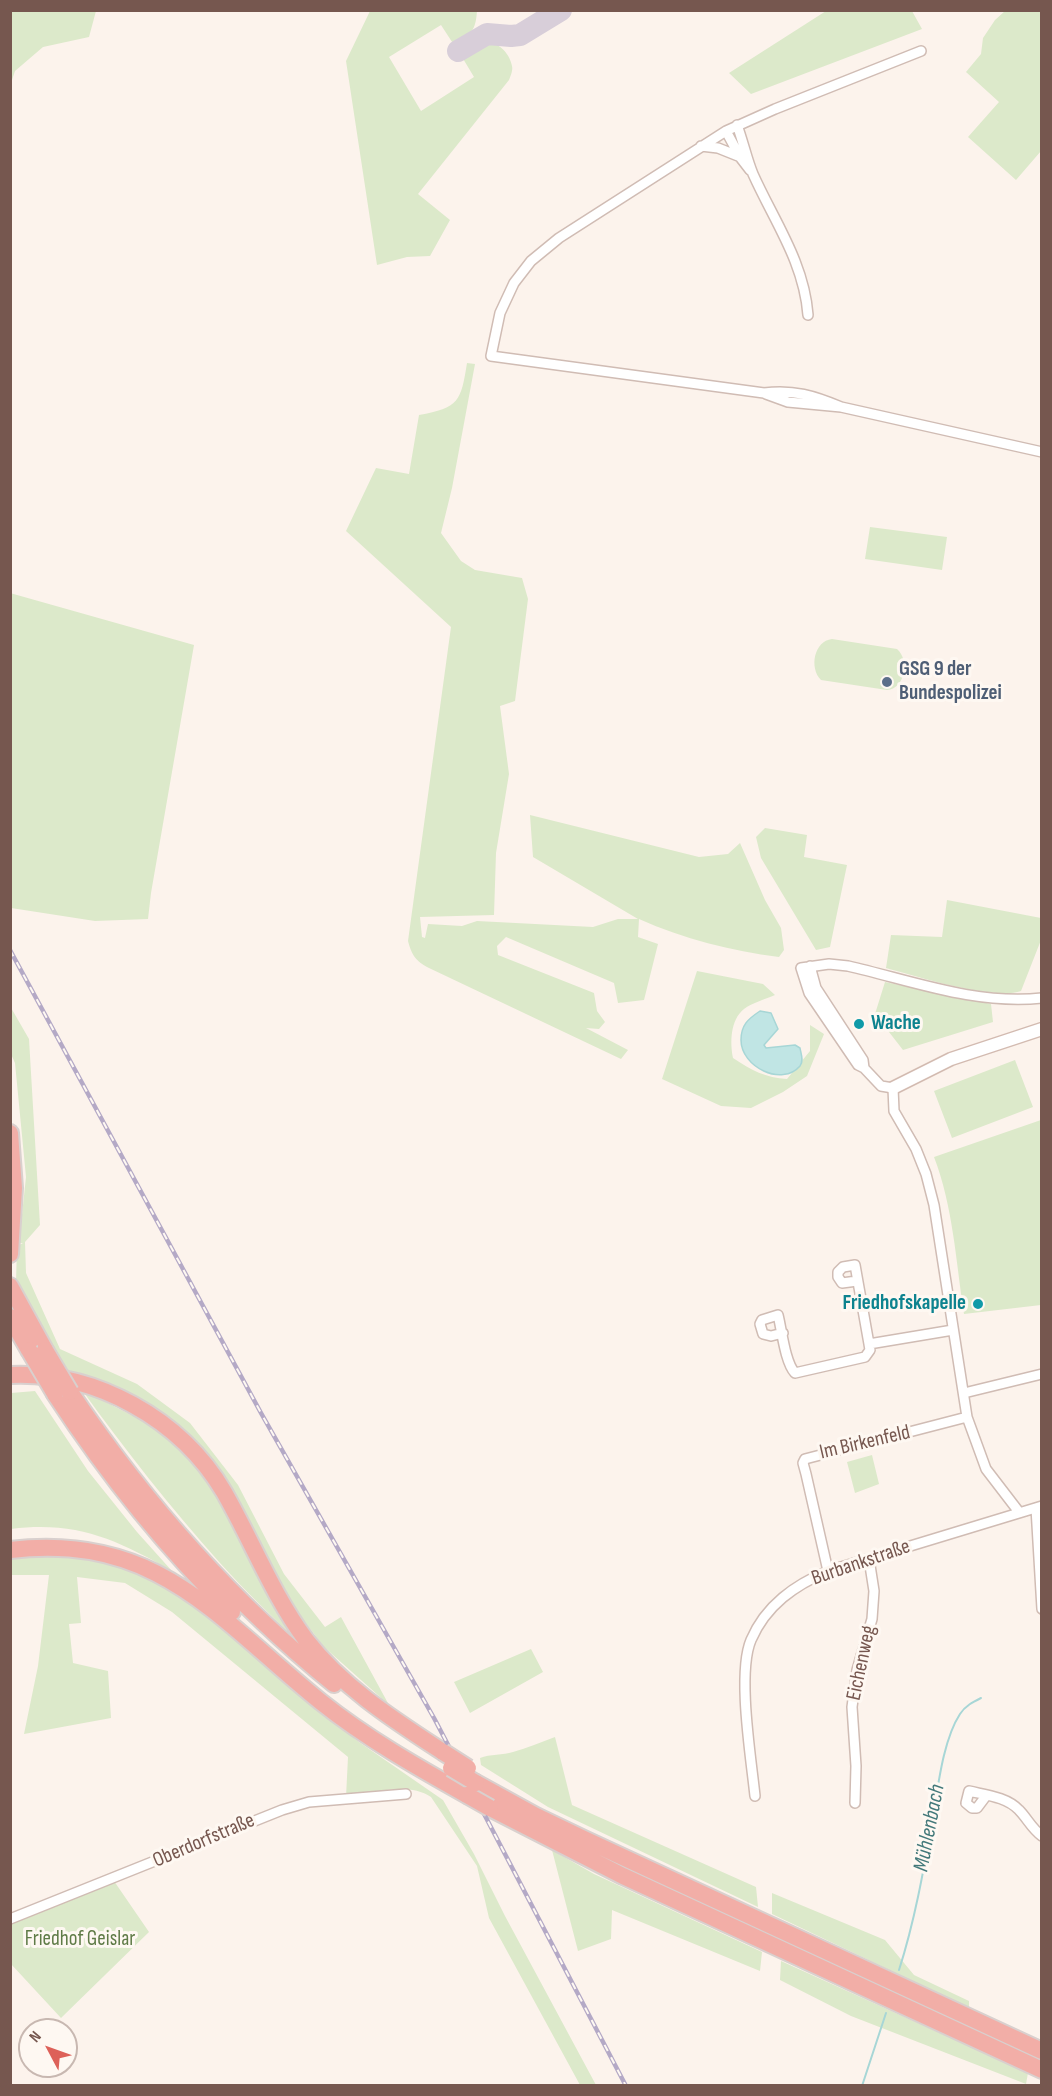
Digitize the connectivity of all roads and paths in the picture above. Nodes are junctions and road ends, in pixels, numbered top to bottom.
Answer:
1 (921, 51) dead end
2 (737, 125) junction
3 (726, 131) junction
4 (701, 146) junction
5 (740, 157) junction
6 (752, 172) junction
7 (808, 315) dead end
8 (1041, 452) edge
9 (1041, 998) edge
10 (1041, 1029) edge
11 (893, 1088) junction
12 (10, 1133) edge
13 (10, 1254) edge
14 (857, 1281) dead end
15 (10, 1286) edge
16 (10, 1317) edge
17 (953, 1330) junction
18 (783, 1333) dead end
19 (869, 1344) junction
20 (37, 1350) junction
21 (1041, 1374) edge
22 (10, 1375) edge
23 (63, 1393) junction
24 (964, 1393) junction
25 (967, 1417) junction
26 (1039, 1507) edge
27 (1019, 1512) junction
28 (10, 1550) edge
29 (869, 1559) junction
30 (828, 1571) junction
31 (1041, 1609) edge
32 (419, 1742) junction
33 (430, 1761) junction
34 (460, 1768) junction
35 (471, 1789) junction
36 (406, 1794) dead end
37 (755, 1796) dead end
38 (986, 1796) dead end
39 (855, 1803) dead end
40 (1041, 1836) edge
41 (586, 1840) junction
42 (10, 1919) edge
43 (1041, 2051) edge
44 (1041, 2070) edge

1 - 2 street
2 - 3 street
2 - 6 street
3 - 4 street
3 - 5 street
4 - 5 street
4 - 8 street
5 - 6 street
6 - 7 street
9 - 11 street
10 - 11 street
11 - 17 street
12 - 13 highway
14 - 19 street
15 - 20 highway
16 - 20 highway
17 - 19 street
17 - 24 street
18 - 19 street
20 - 23 highway, bridge
21 - 24 street
22 - 32 highway
23 - 32 highway
23 - 33 highway
24 - 25 street
25 - 27 street
25 - 30 street, Im Birkenfeld
26 - 27 street, Burbankstraße
26 - 31 street
27 - 29 street, Burbankstraße
28 - 33 highway
29 - 30 street, Burbankstraße
29 - 39 street, Eichenweg
30 - 37 street, Burbankstraße
32 - 33 highway
33 - 34 highway, bridge
33 - 35 highway
34 - 35 highway, bridge
34 - 41 highway
35 - 41 highway
35 - 44 highway, bridge
36 - 42 street, Oberdorfstraße
38 - 40 street
41 - 43 highway

